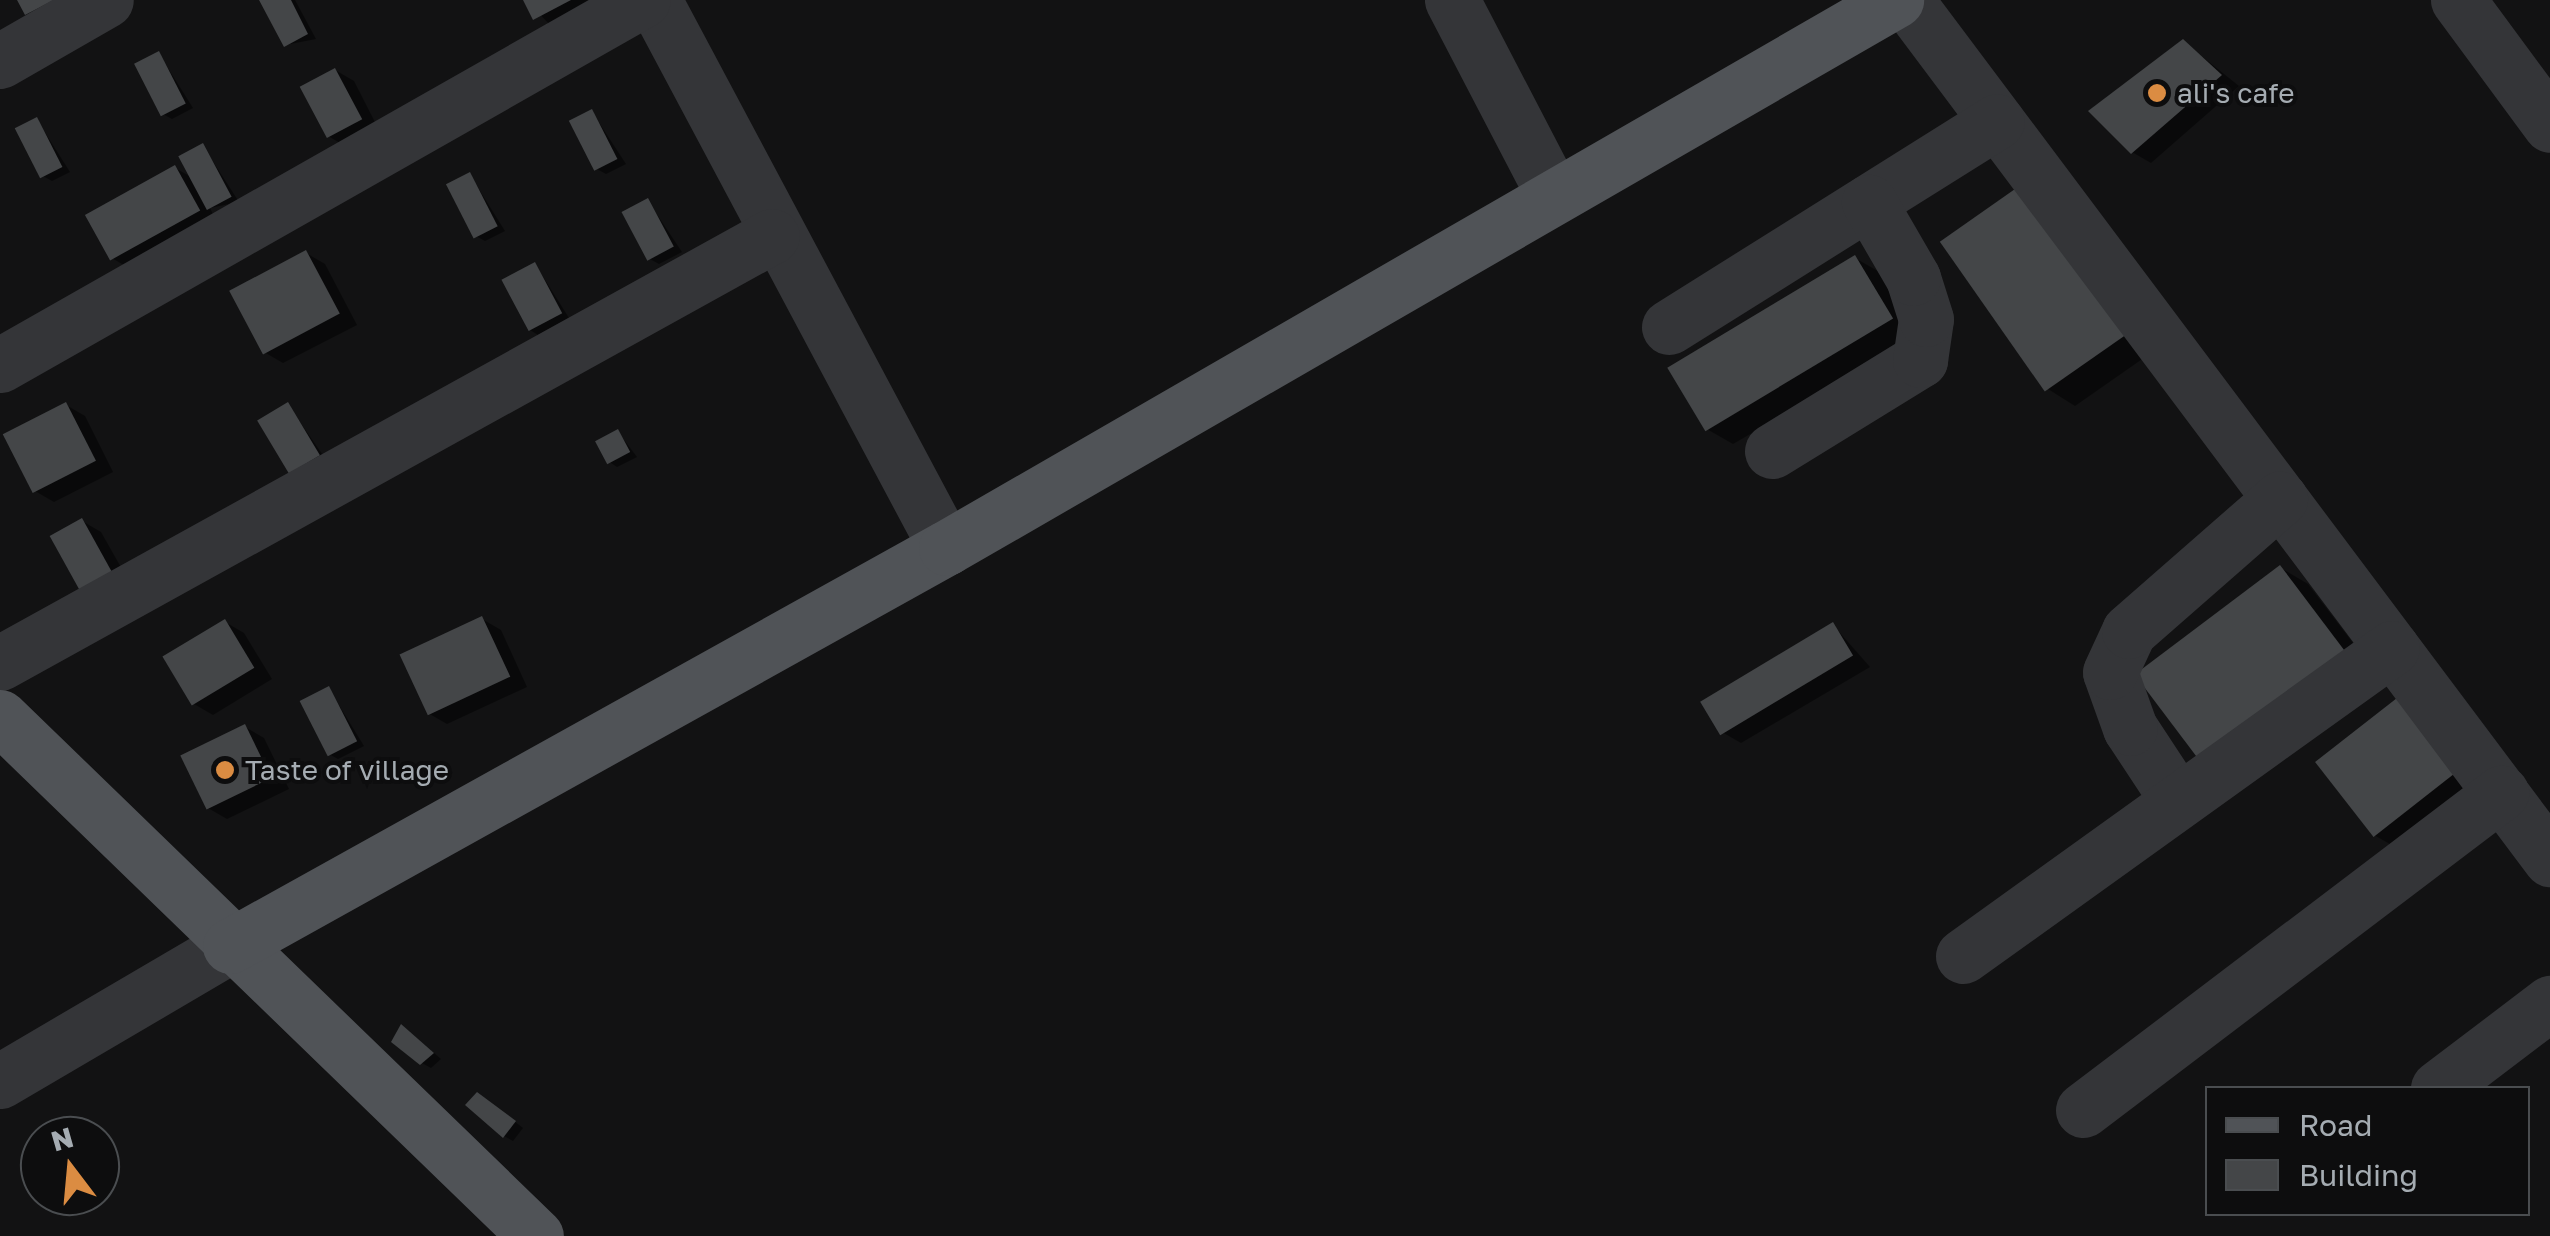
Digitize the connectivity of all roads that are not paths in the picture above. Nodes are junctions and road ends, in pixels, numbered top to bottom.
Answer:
1 (106, 0) edge
2 (644, 0) edge
3 (654, 0) edge
4 (1452, 0) edge
5 (1896, 0) edge
6 (1906, 0) edge
7 (2458, 0) edge
8 (0, 61) edge
9 (1997, 121) junction
10 (2550, 125) edge
11 (1552, 192) junction
12 (1868, 202) junction
13 (772, 236) junction
14 (1669, 327) dead end
15 (0, 365) edge
16 (1772, 451) dead end
17 (2280, 499) junction
18 (946, 548) junction
19 (2392, 648) junction
20 (0, 663) edge
21 (0, 716) edge
22 (2523, 800) edge
23 (2178, 801) junction
24 (2550, 859) edge
25 (230, 946) junction
26 (1962, 956) dead end
27 (2550, 1003) edge
28 (0, 1081) edge
29 (2441, 1086) edge
30 (2082, 1110) dead end
31 (536, 1236) edge

1 - 8 street
2 - 15 street
3 - 13 street
4 - 11 street
5 - 11 main road
6 - 9 street
7 - 10 street
9 - 12 street
9 - 17 street
11 - 18 main road
12 - 14 street
12 - 16 street
13 - 18 street
13 - 20 street
17 - 19 street
17 - 23 street
18 - 25 main road
19 - 22 street
19 - 23 street
21 - 25 main road
22 - 24 street
22 - 30 street
23 - 26 street
25 - 28 street
25 - 31 main road
27 - 29 street

